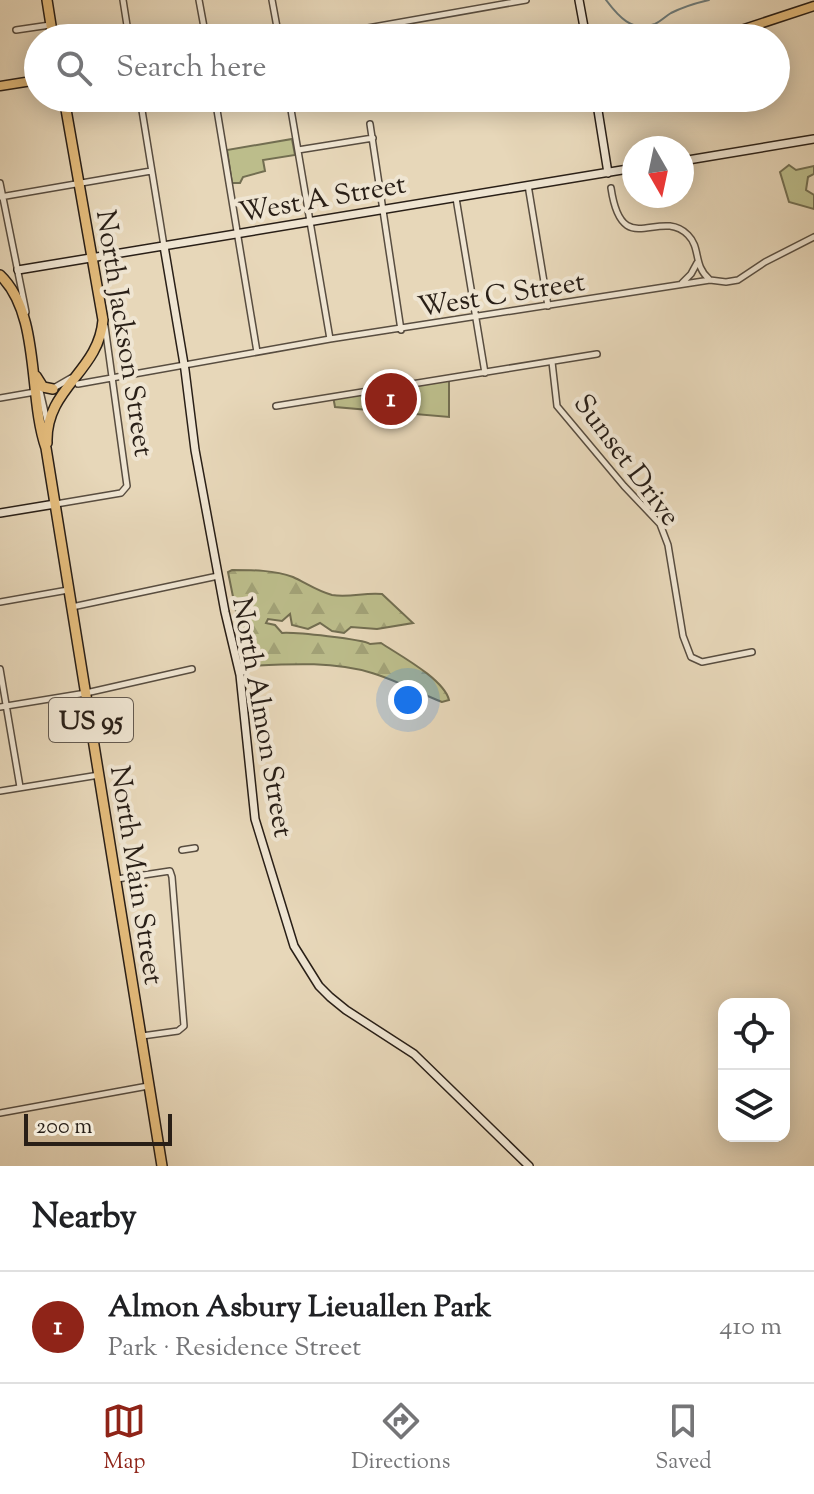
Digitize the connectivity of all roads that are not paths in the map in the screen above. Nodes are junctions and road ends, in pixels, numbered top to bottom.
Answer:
1 (47, 0) edge
2 (123, 0) edge
3 (199, 0) edge
4 (272, 0) edge
5 (526, 0) edge
6 (579, 0) edge
7 (497, 2) edge
8 (814, 6) edge
9 (51, 24) edge
10 (127, 24) edge
11 (203, 24) edge
12 (276, 24) edge
13 (382, 24) edge
14 (583, 24) edge
15 (759, 24) edge
16 (24, 29) edge
17 (16, 30) dead end
18 (24, 82) edge
19 (0, 86) edge
20 (66, 112) edge
21 (142, 112) edge
22 (217, 112) edge
23 (292, 112) edge
24 (598, 112) edge
25 (370, 124) dead end
26 (373, 138) junction
27 (814, 139) edge
28 (603, 144) junction
29 (298, 148) junction
30 (694, 159) edge
31 (622, 170) edge
32 (151, 171) junction
33 (608, 173) junction
34 (560, 180) junction
35 (0, 183) edge
36 (79, 184) junction
37 (528, 185) junction
38 (611, 188) dead end
39 (1, 197) edge
40 (455, 197) junction
41 (382, 209) junction
42 (310, 221) junction
43 (238, 234) junction
44 (814, 237) edge
45 (164, 246) junction
46 (92, 258) junction
47 (697, 262) junction
48 (18, 270) junction
49 (0, 275) edge
50 (710, 280) junction
51 (680, 285) junction
52 (548, 306) junction
53 (475, 318) junction
54 (103, 320) junction
55 (25, 328) junction
56 (401, 330) junction
57 (330, 339) junction
58 (257, 352) junction
59 (597, 354) dead end
60 (31, 361) junction
61 (552, 362) junction
62 (184, 365) junction
63 (80, 371) junction
64 (485, 374) junction
65 (112, 377) junction
66 (78, 384) dead end
67 (53, 389) junction
68 (38, 392) junction
69 (0, 398) edge
70 (276, 406) dead end
71 (47, 425) junction
72 (46, 448) junction
73 (55, 504) junction
74 (0, 513) edge
75 (218, 576) junction
76 (69, 590) junction
77 (0, 602) edge
78 (72, 607) junction
79 (752, 652) dead end
80 (0, 669) edge
81 (192, 669) dead end
82 (86, 693) junction
83 (3, 706) edge
84 (100, 775) junction
85 (20, 787) junction
86 (0, 791) edge
87 (195, 848) dead end
88 (182, 850) dead end
89 (116, 879) junction
90 (141, 1036) junction
91 (149, 1086) junction
92 (0, 1113) edge
93 (162, 1166) edge
94 (529, 1166) edge

1 - 9 highway
2 - 10 street
3 - 11 street
4 - 12 street
5 - 7 street
6 - 14 street
7 - 13 street
8 - 15 main road
16 - 17 street
18 - 19 main road
20 - 36 highway, North Jackson Street
21 - 32 street, North Almon Street
22 - 43 street
23 - 29 street
24 - 28 street
25 - 26 street
26 - 29 street
26 - 41 street
27 - 30 street
28 - 33 street
28 - 34 street
29 - 42 street
31 - 33 street, West A Street
32 - 36 street
32 - 45 street, North Almon Street
33 - 34 street, West A Street
34 - 37 street, West A Street
35 - 39 street, North Main Street
36 - 39 street
36 - 46 highway, North Jackson Street
37 - 40 street, West A Street
37 - 52 street
38 - 47 street
39 - 48 street, North Main Street
40 - 41 street, West A Street
40 - 53 street
41 - 42 street, West A Street
41 - 56 street
42 - 43 street, West A Street
42 - 57 street
43 - 45 street, West A Street
43 - 58 street
44 - 50 street, West C Street
45 - 46 street, West A Street
45 - 62 street, North Almon Street
46 - 48 street, West A Street
46 - 54 highway, North Jackson Street
47 - 50 street
47 - 51 street
48 - 55 street, North Main Street
49 - 55 highway, North Main Street / US 95
50 - 51 street, West C Street
51 - 52 street, West C Street
52 - 53 street, West C Street
53 - 56 street, West C Street
53 - 64 street
54 - 63 highway, North Main Street / US 95
54 - 65 street, North Jackson Street
55 - 60 highway, North Main Street / US 95
56 - 57 street, West C Street
57 - 58 street, West C Street
58 - 62 street, West C Street
59 - 61 street
60 - 67 highway
60 - 68 highway, North Main Street / US 95
61 - 64 street
61 - 79 street, Sunset Drive
62 - 65 street, West C Street
62 - 75 street, North Almon Street
63 - 67 street
63 - 71 highway, North Main Street / US 95
64 - 70 street
65 - 66 street, West C Street
65 - 73 street, North Jackson Street
67 - 68 street
68 - 69 street
68 - 71 street, North Main Street
68 - 72 highway, North Main Street / US 95
71 - 72 highway, North Main Street / US 95
72 - 73 highway, North Main Street / US 95
73 - 74 street
73 - 76 highway, North Main Street / US 95
75 - 78 street
75 - 94 street, North Almon Street
76 - 77 street
76 - 78 highway, North Main Street / US 95
78 - 82 highway, North Main Street / US 95
80 - 83 street
81 - 82 street
82 - 83 street
82 - 84 highway, North Main Street / US 95
83 - 85 street
84 - 85 street
84 - 89 highway, North Main Street / US 95
85 - 86 street
87 - 88 street
89 - 90 highway, North Main Street / US 95
89 - 90 street
90 - 91 highway, North Main Street / US 95
91 - 92 street
91 - 93 highway, North Main Street / US 95

